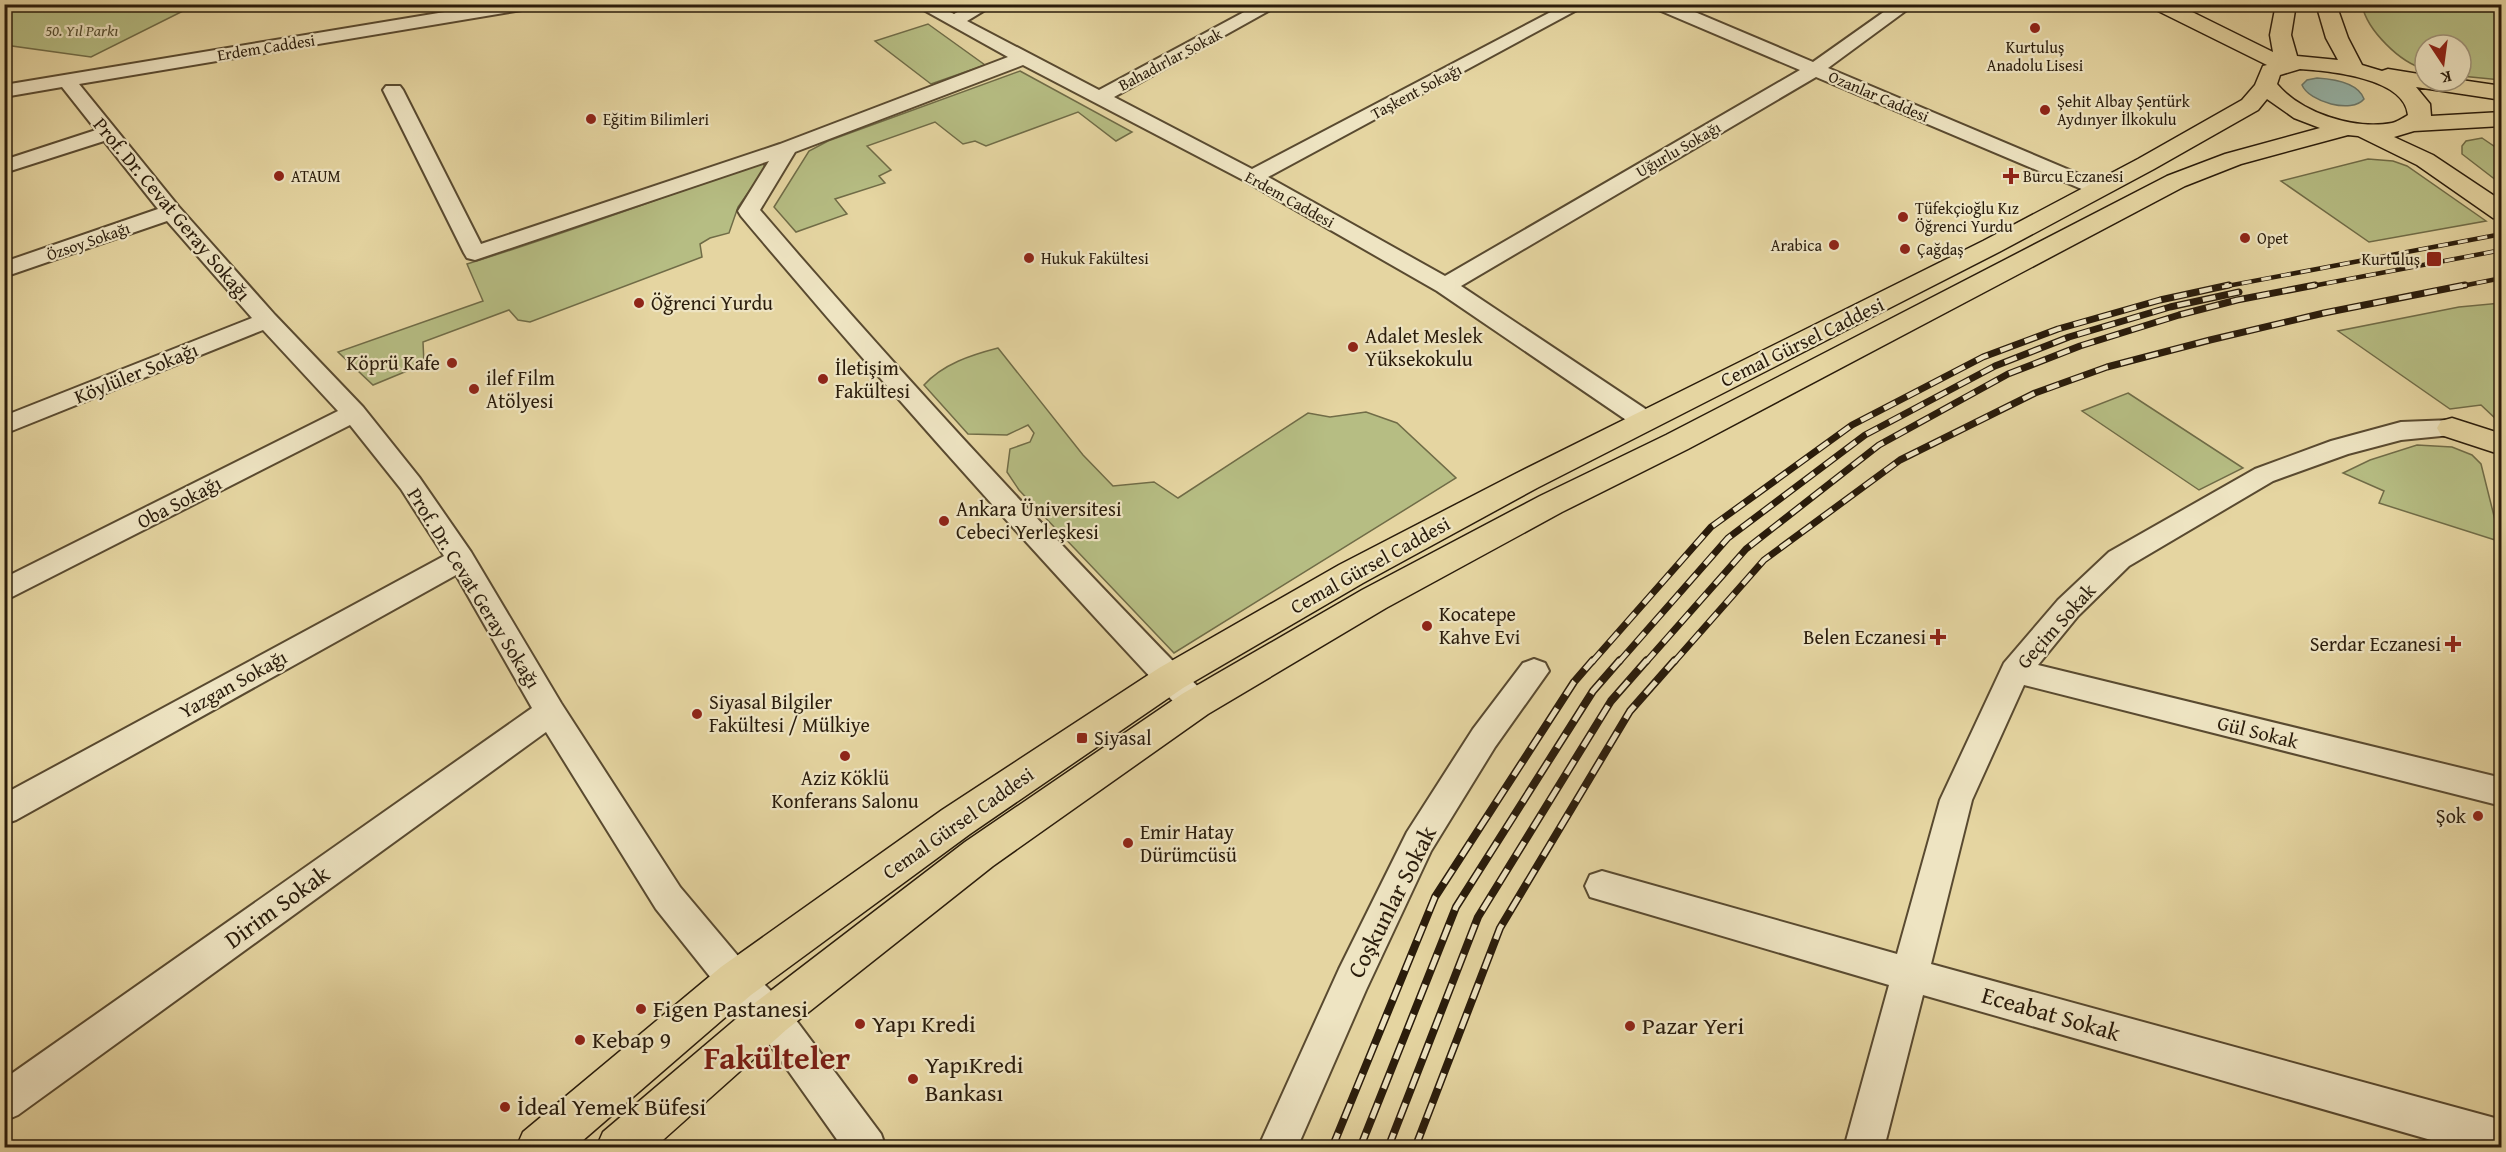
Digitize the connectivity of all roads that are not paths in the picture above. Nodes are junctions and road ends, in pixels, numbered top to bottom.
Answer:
1 (528, 4) edge
2 (921, 4) edge
3 (987, 4) edge
4 (1273, 4) edge
5 (1580, 4) edge
6 (1660, 4) edge
7 (1907, 4) edge
8 (2159, 4) edge
9 (2286, 4) edge
10 (2326, 4) edge
11 (954, 21) junction
12 (1023, 58) junction
13 (1815, 69) junction
14 (2357, 70) junction
15 (2280, 72) junction
16 (66, 80) junction
17 (393, 90) dead end
18 (4, 91) edge
19 (2502, 93) edge
20 (1100, 97) junction
21 (2502, 119) edge
22 (2413, 125) junction
23 (2353, 129) junction
24 (107, 133) junction
25 (787, 148) junction
26 (4, 167) edge
27 (1252, 177) junction
28 (2098, 189) junction
29 (2502, 195) edge
30 (171, 212) junction
31 (2502, 213) edge
32 (4, 270) edge
33 (1445, 286) junction
34 (267, 320) junction
35 (354, 413) junction
36 (1644, 420) junction
37 (4, 426) edge
38 (2452, 429) junction
39 (2502, 432) edge
40 (2502, 445) edge
41 (461, 559) junction
42 (4, 591) edge
43 (1534, 671) dead end
44 (2015, 671) junction
45 (1171, 678) junction
46 (1195, 704) junction
47 (550, 712) junction
48 (2502, 792) edge
49 (4, 810) edge
50 (1602, 886) dead end
51 (1911, 975) junction
52 (736, 981) junction
53 (771, 1016) junction
54 (4, 1102) edge
55 (2502, 1140) edge
56 (866, 1147) edge
57 (539, 1148) edge
58 (619, 1148) edge
59 (1277, 1148) edge
60 (1864, 1148) edge

1 - 16 street, Erdem Caddesi
2 - 11 street, Erdem Caddesi
3 - 11 street
4 - 20 street, Bahadırlar Sokak
5 - 27 street, Taşkent Sokağı
6 - 13 street, Ozanlar Caddesi
7 - 13 street, Uğurlu Sokağı
8 - 15 main road
9 - 15 main road
10 - 14 main road
11 - 12 street, Erdem Caddesi
12 - 20 street, Erdem Caddesi
12 - 25 street
13 - 28 street, Ozanlar Caddesi
13 - 33 street, Uğurlu Sokağı
14 - 15 main road
14 - 19 main road
14 - 22 main road
15 - 23 main road
15 - 28 main road, Cemal Gürsel Caddesi
16 - 18 street, Erdem Caddesi
16 - 24 street, Prof. Dr. Cevat Geray Sokağı
17 - 25 street
20 - 27 street, Erdem Caddesi
21 - 22 main road
22 - 23 main road
22 - 29 main road
23 - 31 main road
23 - 46 main road, Cemal Gürsel Caddesi
24 - 26 street
24 - 30 street, Prof. Dr. Cevat Geray Sokağı
25 - 45 street
27 - 33 street, Erdem Caddesi
28 - 36 main road, Cemal Gürsel Caddesi
30 - 32 street, Özsoy Sokağı
30 - 34 street, Prof. Dr. Cevat Geray Sokağı
33 - 36 street, Erdem Caddesi
34 - 35 street, Prof. Dr. Cevat Geray Sokağı
34 - 37 street, Köylüler Sokağı
35 - 41 street, Prof. Dr. Cevat Geray Sokağı
35 - 42 street, Oba Sokağı
36 - 45 main road, Cemal Gürsel Caddesi
38 - 39 main road
38 - 40 main road
38 - 44 street, Geçim Sokak
41 - 47 street, Prof. Dr. Cevat Geray Sokağı
41 - 49 street, Yazgan Sokağı
43 - 59 street, Coşkunlar Sokak
44 - 48 street, Gül Sokak
44 - 51 street, Geçim Sokak
45 - 46 street
45 - 52 main road, Cemal Gürsel Caddesi
46 - 53 main road, Cemal Gürsel Caddesi
47 - 52 street, Prof. Dr. Cevat Geray Sokağı
47 - 54 street, Dirim Sokak
50 - 51 street, Eceabat Sokak
51 - 55 street, Eceabat Sokak
51 - 60 street, Geçim Sokak
52 - 53 street, Prof. Dr. Cevat Geray Sokağı
52 - 57 main road, Cemal Gürsel Caddesi
53 - 56 street, Prof. Dr. Cevat Geray Sokağı
53 - 58 main road, Cemal Gürsel Caddesi

